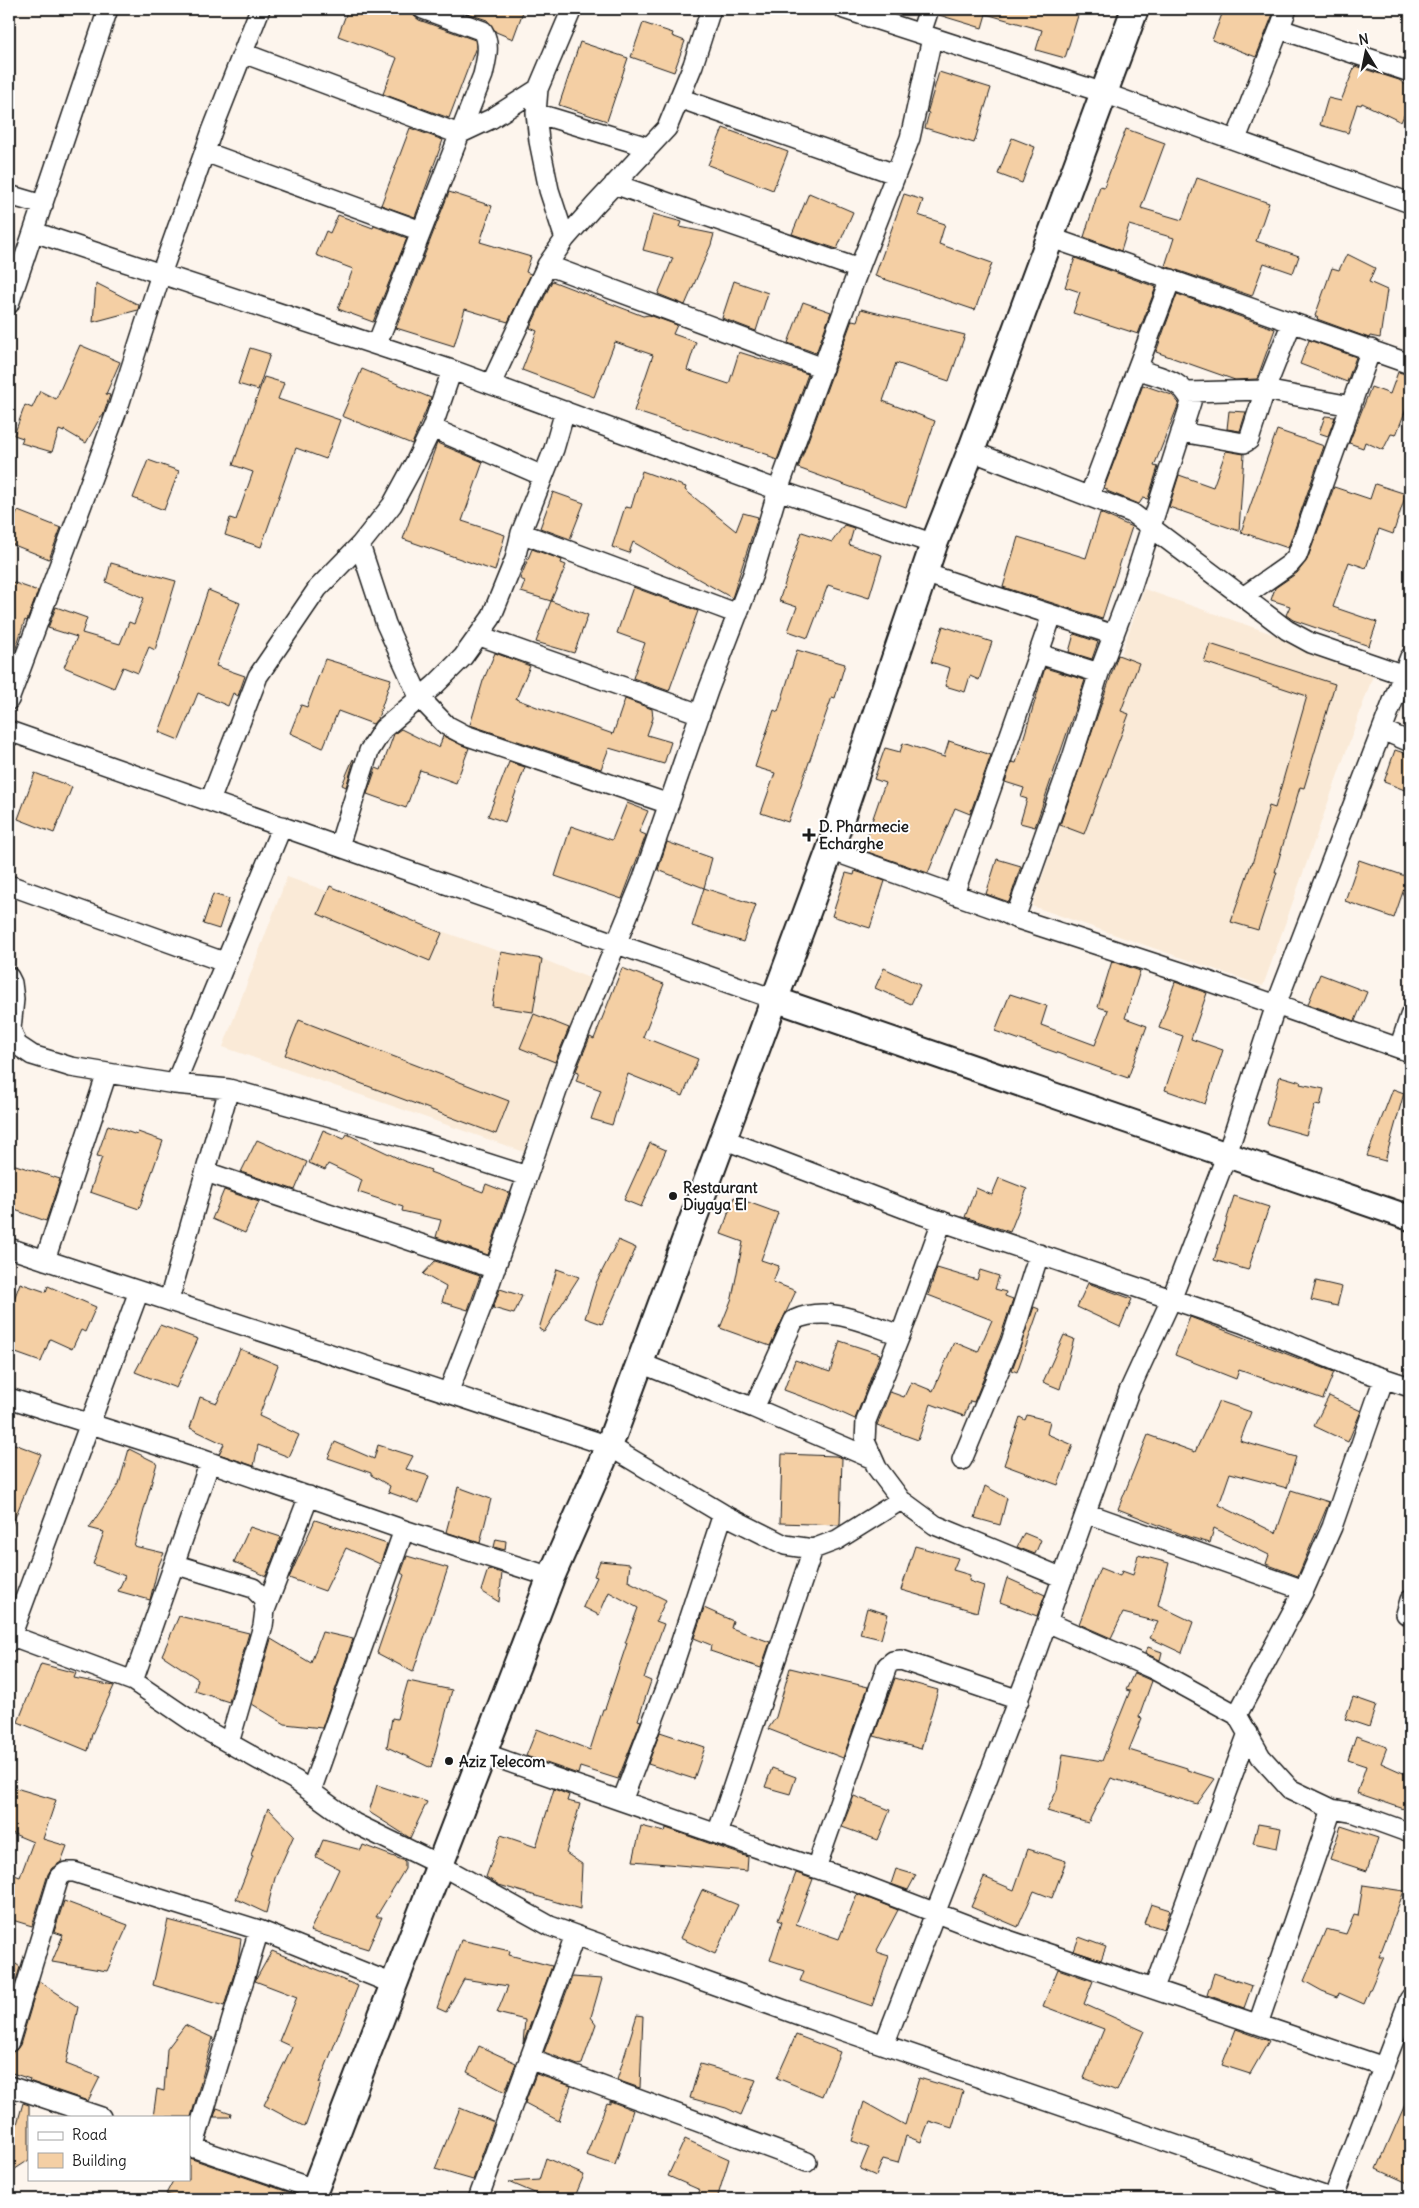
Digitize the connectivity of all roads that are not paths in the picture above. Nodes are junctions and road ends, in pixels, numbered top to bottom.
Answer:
1 (108, 9) edge
2 (260, 9) edge
3 (423, 9) edge
4 (572, 9) edge
5 (711, 9) edge
6 (844, 9) edge
7 (930, 9) edge
8 (1135, 9) edge
9 (1287, 9) edge
10 (1280, 29) junction
11 (926, 36) junction
12 (243, 53) junction
13 (1410, 72) edge
14 (538, 89) junction
15 (1104, 93) junction
16 (679, 98) junction
17 (536, 114) junction
18 (459, 134) junction
19 (1236, 140) junction
20 (648, 147) junction
21 (205, 152) junction
22 (896, 174) junction
23 (614, 184) junction
24 (9, 194) edge
25 (1410, 203) edge
26 (43, 205) junction
27 (421, 231) junction
28 (34, 232) junction
29 (1049, 237) junction
30 (565, 239) junction
31 (547, 265) junction
32 (859, 269) junction
33 (161, 274) junction
34 (1171, 279) junction
35 (9, 304) edge
36 (1292, 322) junction
37 (377, 344) junction
38 (1371, 350) junction
39 (1410, 364) edge
40 (823, 368) junction
41 (1137, 369) junction
42 (452, 370) junction
43 (491, 384) junction
44 (1265, 390) junction
45 (1188, 392) junction
46 (1351, 406) junction
47 (565, 412) junction
48 (432, 428) junction
49 (1181, 432) junction
50 (971, 451) junction
51 (543, 476) junction
52 (778, 490) junction
53 (1090, 497) junction
54 (1150, 526) junction
55 (521, 533) junction
56 (934, 544) junction
57 (360, 545) junction
58 (924, 573) junction
59 (1243, 597) junction
60 (738, 614) junction
61 (1052, 615) junction
62 (1114, 635) junction
63 (480, 636) junction
64 (1039, 654) junction
65 (1407, 666) edge
66 (1099, 673) junction
67 (419, 697) junction
68 (9, 700) edge
69 (700, 714) junction
70 (1382, 730) junction
71 (9, 731) edge
72 (1410, 742) edge
73 (210, 801) junction
74 (668, 804) junction
75 (282, 826) junction
76 (339, 846) junction
77 (830, 850) junction
78 (9, 885) edge
79 (954, 894) junction
80 (1015, 918) junction
81 (616, 943) junction
82 (224, 962) junction
83 (9, 977) edge
84 (774, 999) junction
85 (1276, 1005) junction
86 (1410, 1016) edge
87 (1405, 1050) edge
88 (107, 1073) junction
89 (175, 1084) junction
90 (229, 1089) junction
91 (723, 1139) junction
92 (1227, 1154) junction
93 (206, 1172) junction
94 (528, 1176) junction
95 (1410, 1218) edge
96 (942, 1221) junction
97 (9, 1248) edge
98 (1039, 1254) junction
99 (45, 1260) junction
100 (495, 1269) junction
101 (139, 1291) junction
102 (169, 1300) junction
103 (1171, 1300) junction
104 (900, 1335) junction
105 (640, 1363) junction
106 (1384, 1378) junction
107 (1410, 1387) edge
108 (448, 1393) junction
109 (9, 1398) edge
110 (754, 1408) junction
111 (89, 1423) junction
112 (609, 1446) junction
113 (873, 1459) junction
114 (962, 1460) dead end
115 (210, 1462) junction
116 (309, 1496) junction
117 (901, 1500) junction
118 (1086, 1513) junction
119 (723, 1514) junction
120 (404, 1530) junction
121 (814, 1549) junction
122 (174, 1564) junction
123 (551, 1578) junction
124 (1063, 1578) junction
125 (1304, 1590) junction
126 (265, 1610) junction
127 (1047, 1622) junction
128 (10, 1639) edge
129 (133, 1681) junction
130 (1019, 1700) junction
131 (1237, 1715) junction
132 (1248, 1733) junction
133 (230, 1743) junction
134 (483, 1753) junction
135 (311, 1792) junction
136 (622, 1802) junction
137 (1332, 1809) junction
138 (1410, 1833) edge
139 (717, 1834) junction
140 (440, 1865) junction
141 (816, 1868) junction
142 (936, 1914) junction
143 (259, 1930) junction
144 (576, 1934) junction
145 (393, 1984) junction
146 (1154, 1988) junction
147 (1410, 1998) edge
148 (1258, 2024) junction
149 (9, 2042) edge
150 (884, 2045) junction
151 (529, 2059) junction
152 (1384, 2067) junction
153 (9, 2086) edge
154 (98, 2116) edge
155 (191, 2147) edge
156 (806, 2162) dead end
157 (312, 2194) edge
158 (478, 2199) edge
159 (1333, 2199) edge

1 - 26 street
2 - 12 street
3 - 18 street
4 - 14 street
5 - 16 street
6 - 11 street
7 - 11 street
8 - 15 main road
9 - 10 street
10 - 13 street
10 - 19 street
11 - 15 street
11 - 22 street
12 - 18 street
12 - 21 street
14 - 17 street
14 - 18 street
15 - 19 street
15 - 29 main road
16 - 20 street
16 - 22 street
17 - 20 street
17 - 30 street
18 - 27 street
19 - 25 street
20 - 23 street
21 - 27 street
21 - 33 street
22 - 32 street
23 - 30 street
23 - 32 street
24 - 26 street
26 - 28 street
27 - 37 street
28 - 33 street
28 - 35 street
29 - 34 street
29 - 50 main road
30 - 31 street
31 - 40 street
31 - 43 street
32 - 40 street
33 - 37 street
33 - 68 street
34 - 36 street
34 - 41 street
36 - 38 street
36 - 44 street
37 - 42 street
38 - 39 street
38 - 46 street
40 - 52 street
41 - 45 street
41 - 53 street
42 - 43 street
42 - 48 street
43 - 47 street
44 - 45 street
44 - 46 street
44 - 49 street
45 - 49 street
46 - 59 street
47 - 51 street
47 - 52 street
48 - 51 street
48 - 57 street
49 - 54 street
50 - 53 street
50 - 56 main road
51 - 55 street
52 - 56 street
52 - 60 street
53 - 54 street
54 - 59 street
54 - 62 street
55 - 60 street
55 - 63 street
56 - 58 main road
57 - 67 street
57 - 73 street
58 - 61 street
58 - 77 main road
59 - 65 street
60 - 69 street
61 - 62 street
61 - 64 street
62 - 66 street
63 - 67 street
63 - 69 street
64 - 66 street
64 - 79 street
65 - 70 street
66 - 80 street
67 - 74 street
67 - 76 street
69 - 74 street
70 - 72 street
70 - 85 street
71 - 73 street
73 - 75 street
74 - 81 street
75 - 76 street
75 - 82 street
76 - 81 street
77 - 79 street
77 - 84 main road
78 - 82 street
79 - 80 street
80 - 85 street
81 - 84 street
81 - 94 street
82 - 89 street
83 - 88 street
84 - 91 main road
84 - 92 street
85 - 87 street
85 - 92 street
86 - 87 street
88 - 89 street
88 - 99 street
89 - 90 street
90 - 93 street
90 - 94 street
91 - 96 street
91 - 105 main road
92 - 95 street
92 - 103 street
93 - 100 street
93 - 102 street
94 - 100 street
96 - 98 street
96 - 104 street
97 - 99 street
98 - 103 street
98 - 114 street
99 - 101 street
100 - 108 street
101 - 102 street
101 - 111 street
102 - 108 street
103 - 106 street
103 - 118 street
104 - 110 street
104 - 113 street
105 - 110 street
105 - 112 main road
106 - 107 street
106 - 125 street
108 - 112 street
109 - 111 street
110 - 113 street
111 - 115 street
111 - 128 street
112 - 119 street
112 - 123 main road
113 - 117 street
115 - 116 street
115 - 122 street
116 - 120 street
116 - 126 street
117 - 121 street
117 - 124 street
118 - 124 street
118 - 125 street
119 - 121 street
119 - 136 street
120 - 123 street
120 - 135 street
121 - 139 street
122 - 126 street
122 - 129 street
123 - 134 main road
124 - 127 street
125 - 131 street
126 - 133 street
127 - 130 street
127 - 131 street
128 - 129 street
129 - 133 street
130 - 141 street
130 - 142 street
131 - 132 street
132 - 137 street
132 - 146 street
133 - 135 street
134 - 136 street
134 - 140 main road
135 - 140 street
136 - 139 street
137 - 138 street
137 - 148 street
139 - 141 street
140 - 144 street
140 - 145 main road
141 - 142 street
142 - 146 street
142 - 150 street
143 - 145 street
143 - 149 street
143 - 155 street
144 - 150 street
144 - 151 street
145 - 157 main road
146 - 148 street
147 - 152 street
148 - 152 street
150 - 159 street
151 - 156 street
151 - 158 street
152 - 159 street
153 - 154 street
155 - 157 street

